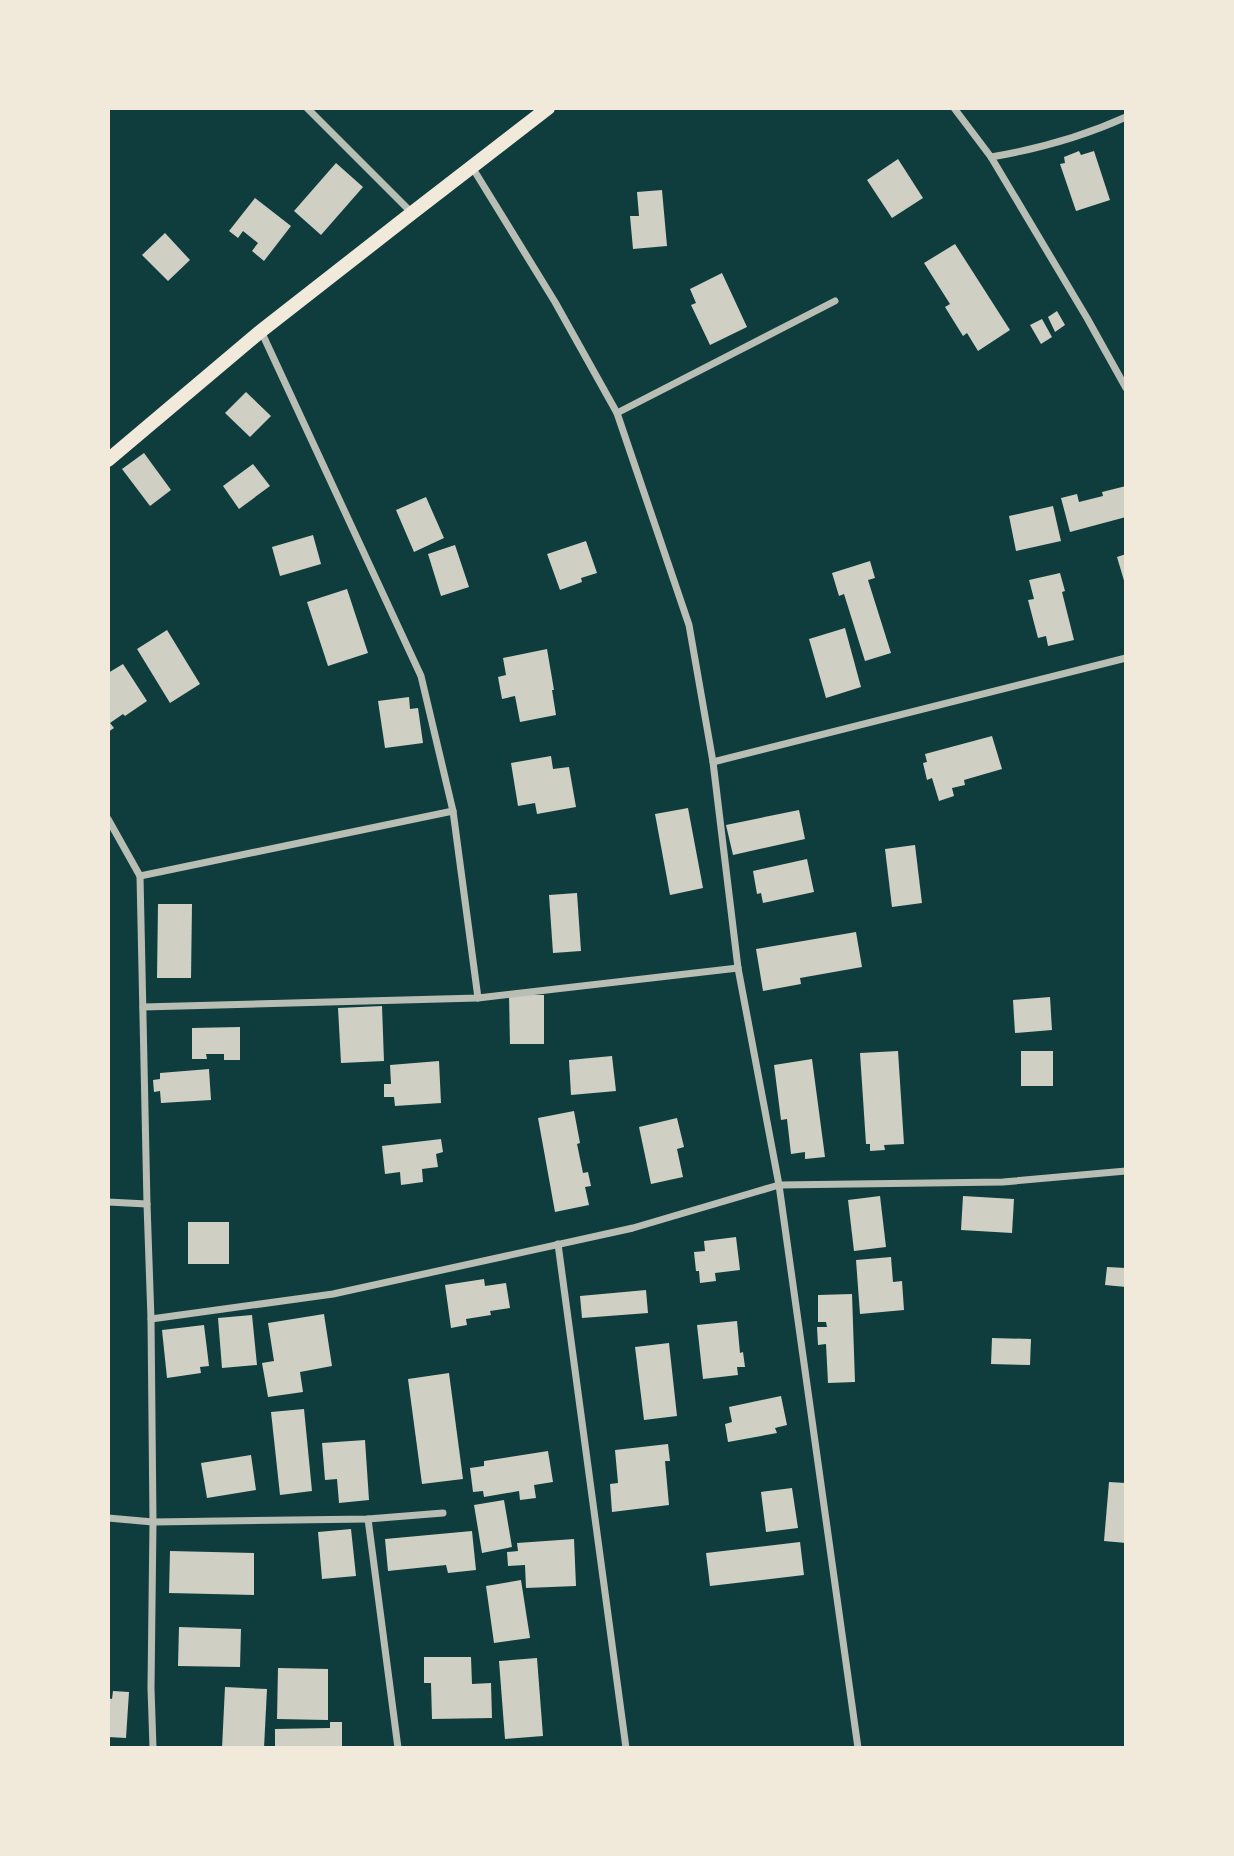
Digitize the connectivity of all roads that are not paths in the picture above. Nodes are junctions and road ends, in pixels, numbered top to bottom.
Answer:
1 (307, 108) edge
2 (548, 108) edge
3 (954, 108) edge
4 (1125, 117) edge
5 (991, 157) junction
6 (472, 167) junction
7 (412, 213) junction
8 (835, 301) dead end
9 (261, 331) junction
10 (1125, 388) edge
11 (617, 413) junction
12 (108, 460) edge
13 (1125, 658) edge
14 (713, 762) junction
15 (453, 811) junction
16 (108, 819) edge
17 (140, 876) junction
18 (738, 968) junction
19 (478, 998) junction
20 (143, 1007) junction
21 (1125, 1171) edge
22 (779, 1185) junction
23 (108, 1202) edge
24 (147, 1204) junction
25 (558, 1244) junction
26 (151, 1319) junction
27 (443, 1513) dead end
28 (108, 1518) edge
29 (368, 1519) junction
30 (153, 1522) junction
31 (153, 1748) edge
32 (398, 1748) edge
33 (626, 1748) edge
34 (858, 1748) edge

1 - 7 street
2 - 6 main road
3 - 5 street
4 - 5 street
5 - 10 street
6 - 7 main road
6 - 11 street
7 - 9 main road
8 - 11 street
9 - 12 main road
9 - 15 street
11 - 14 street
13 - 14 street
14 - 18 street
15 - 17 street
15 - 19 street
16 - 17 street
17 - 20 street
18 - 19 street
18 - 22 street
19 - 20 street
20 - 24 street
21 - 22 street
22 - 25 street
22 - 34 street
23 - 24 street
24 - 26 street
25 - 26 street
25 - 33 street
26 - 30 street
27 - 29 street
28 - 30 street
29 - 30 street
29 - 32 street
30 - 31 street

